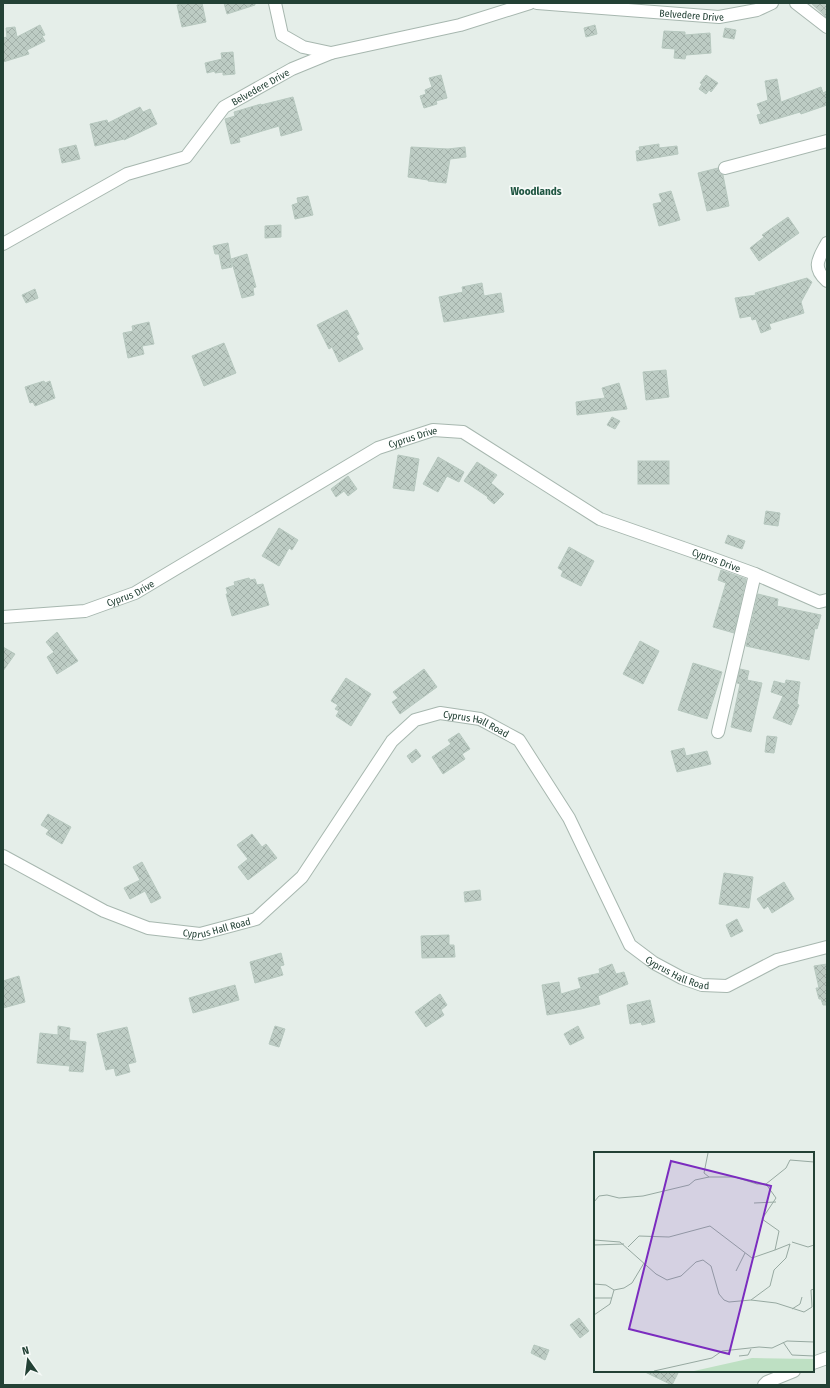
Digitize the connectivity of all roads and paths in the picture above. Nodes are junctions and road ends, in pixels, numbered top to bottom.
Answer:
1 (275, 3) edge
2 (530, 3) edge
3 (537, 3) edge
4 (772, 3) edge
5 (796, 3) edge
6 (827, 27) edge
7 (331, 53) junction
8 (827, 141) edge
9 (725, 168) dead end
10 (827, 243) edge
11 (3, 244) edge
12 (827, 281) edge
13 (755, 574) junction
14 (827, 600) edge
15 (3, 617) edge
16 (718, 732) dead end
17 (3, 856) edge
18 (827, 947) edge
19 (827, 1358) edge
20 (814, 1363) edge
21 (792, 1372) edge
22 (764, 1385) edge

1 - 7 street
2 - 7 street, Belvedere Drive
3 - 4 street, Belvedere Drive
5 - 6 street
7 - 11 street, Belvedere Drive
8 - 9 street
10 - 12 street
13 - 14 street, Cyprus Drive
13 - 15 street, Cyprus Drive
13 - 16 street
17 - 18 street, Cyprus Hall Road
19 - 20 street
21 - 22 street

